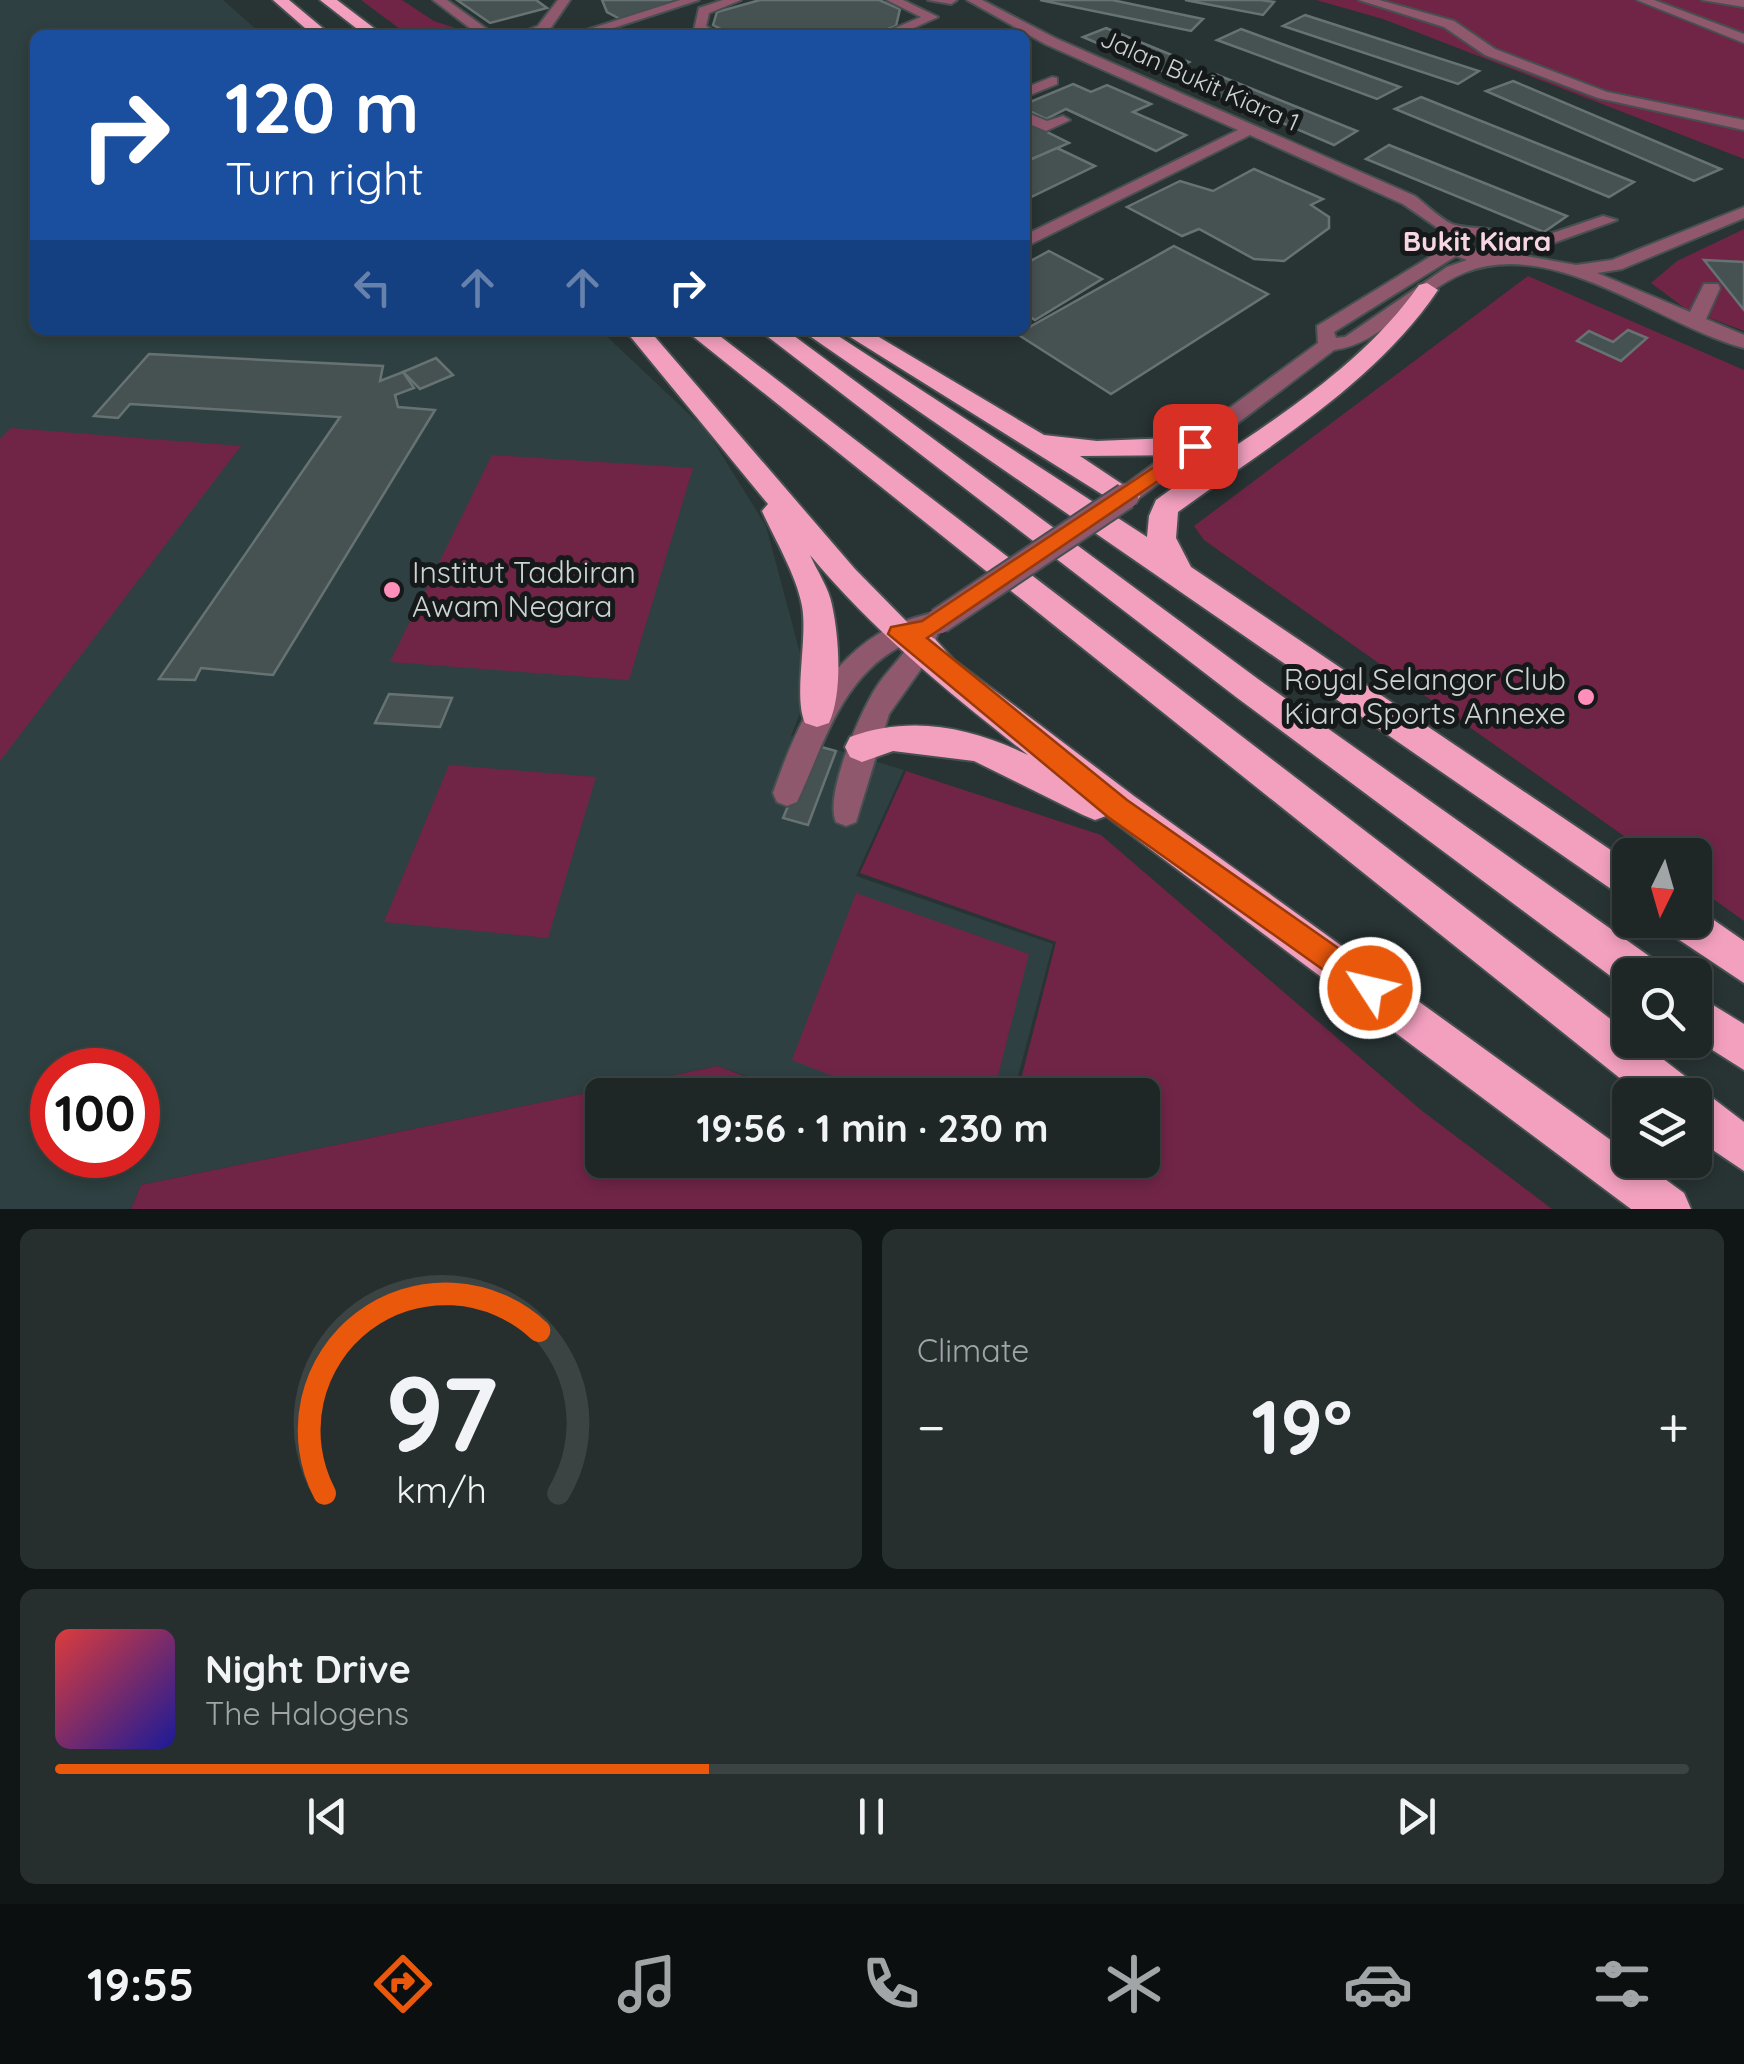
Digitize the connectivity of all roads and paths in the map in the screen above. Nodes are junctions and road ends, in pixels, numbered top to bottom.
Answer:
1 (280, 0) edge
2 (327, 0) edge
3 (440, 0) edge
4 (564, 0) edge
5 (575, 0) edge
6 (693, 0) edge
7 (735, 0) edge
8 (893, 0) edge
9 (934, 0) edge
10 (950, 0) edge
11 (1365, 0) edge
12 (1643, 0) edge
13 (1708, 0) edge
14 (1744, 3) edge
15 (978, 4) edge
16 (932, 17) junction
17 (307, 29) edge
18 (368, 30) edge
19 (481, 30) edge
20 (539, 30) edge
21 (557, 30) edge
22 (594, 30) edge
23 (696, 30) edge
24 (899, 30) edge
25 (1744, 39) edge
26 (1052, 81) dead end
27 (1030, 92) edge
28 (1030, 118) edge
29 (1063, 120) dead end
30 (1744, 125) edge
31 (1249, 130) junction
32 (1410, 200) junction
33 (1744, 203) edge
34 (1744, 212) edge
35 (1609, 220) dead end
36 (1477, 230) junction
37 (1030, 240) edge
38 (1454, 240) junction
39 (1504, 253) junction
40 (1576, 270) junction
41 (1711, 288) dead end
42 (1426, 290) junction
43 (1695, 322) junction
44 (641, 335) edge
45 (703, 335) edge
46 (779, 335) edge
47 (820, 335) edge
48 (859, 335) edge
49 (1744, 342) edge
50 (1328, 345) junction
51 (1036, 440) junction
52 (1195, 446) junction
53 (775, 493) junction
54 (1126, 496) junction
55 (1185, 578) junction
56 (922, 633) junction
57 (817, 713) junction
58 (862, 747) junction
59 (787, 793) dead end
60 (1118, 808) junction
61 (846, 813) dead end
62 (1612, 872) edge
63 (1707, 938) edge
64 (1619, 958) edge
65 (1744, 964) edge
66 (1712, 1026) edge
67 (1744, 1049) edge
68 (1653, 1078) edge
69 (1712, 1124) edge
70 (1744, 1149) edge
71 (1668, 1209) edge

1 - 17 highway
2 - 18 highway
3 - 19 street
4 - 20 street
5 - 21 street
6 - 22 street
7 - 23 street
8 - 16 street
9 - 10 street
11 - 30 street
12 - 25 street
13 - 14 street
15 - 16 street
15 - 31 street, Jalan Bukit Kiara 1
16 - 24 street
26 - 27 street
28 - 29 street
31 - 32 street, Jalan Bukit Kiara 1
31 - 37 street
32 - 36 street, Jalan Bukit Kiara 1
32 - 38 street, Jalan Bukit Kiara 1
33 - 39 street
34 - 40 street
35 - 39 street
36 - 38 street
36 - 39 street, Jalan Bukit Kiara 1
38 - 39 street
38 - 50 street
39 - 40 street
39 - 42 street
40 - 43 street
41 - 43 street
42 - 50 street
42 - 55 highway
43 - 49 street
44 - 53 highway
45 - 68 highway
46 - 64 highway
47 - 55 highway
48 - 51 highway
50 - 52 street
51 - 52 highway
51 - 54 highway
52 - 54 street
53 - 56 highway
53 - 57 highway
54 - 56 street, bridge
55 - 62 highway
56 - 57 street
56 - 58 street
56 - 60 highway
57 - 59 street
58 - 60 highway
58 - 61 street
60 - 71 highway
63 - 65 highway
66 - 67 highway
69 - 70 highway

